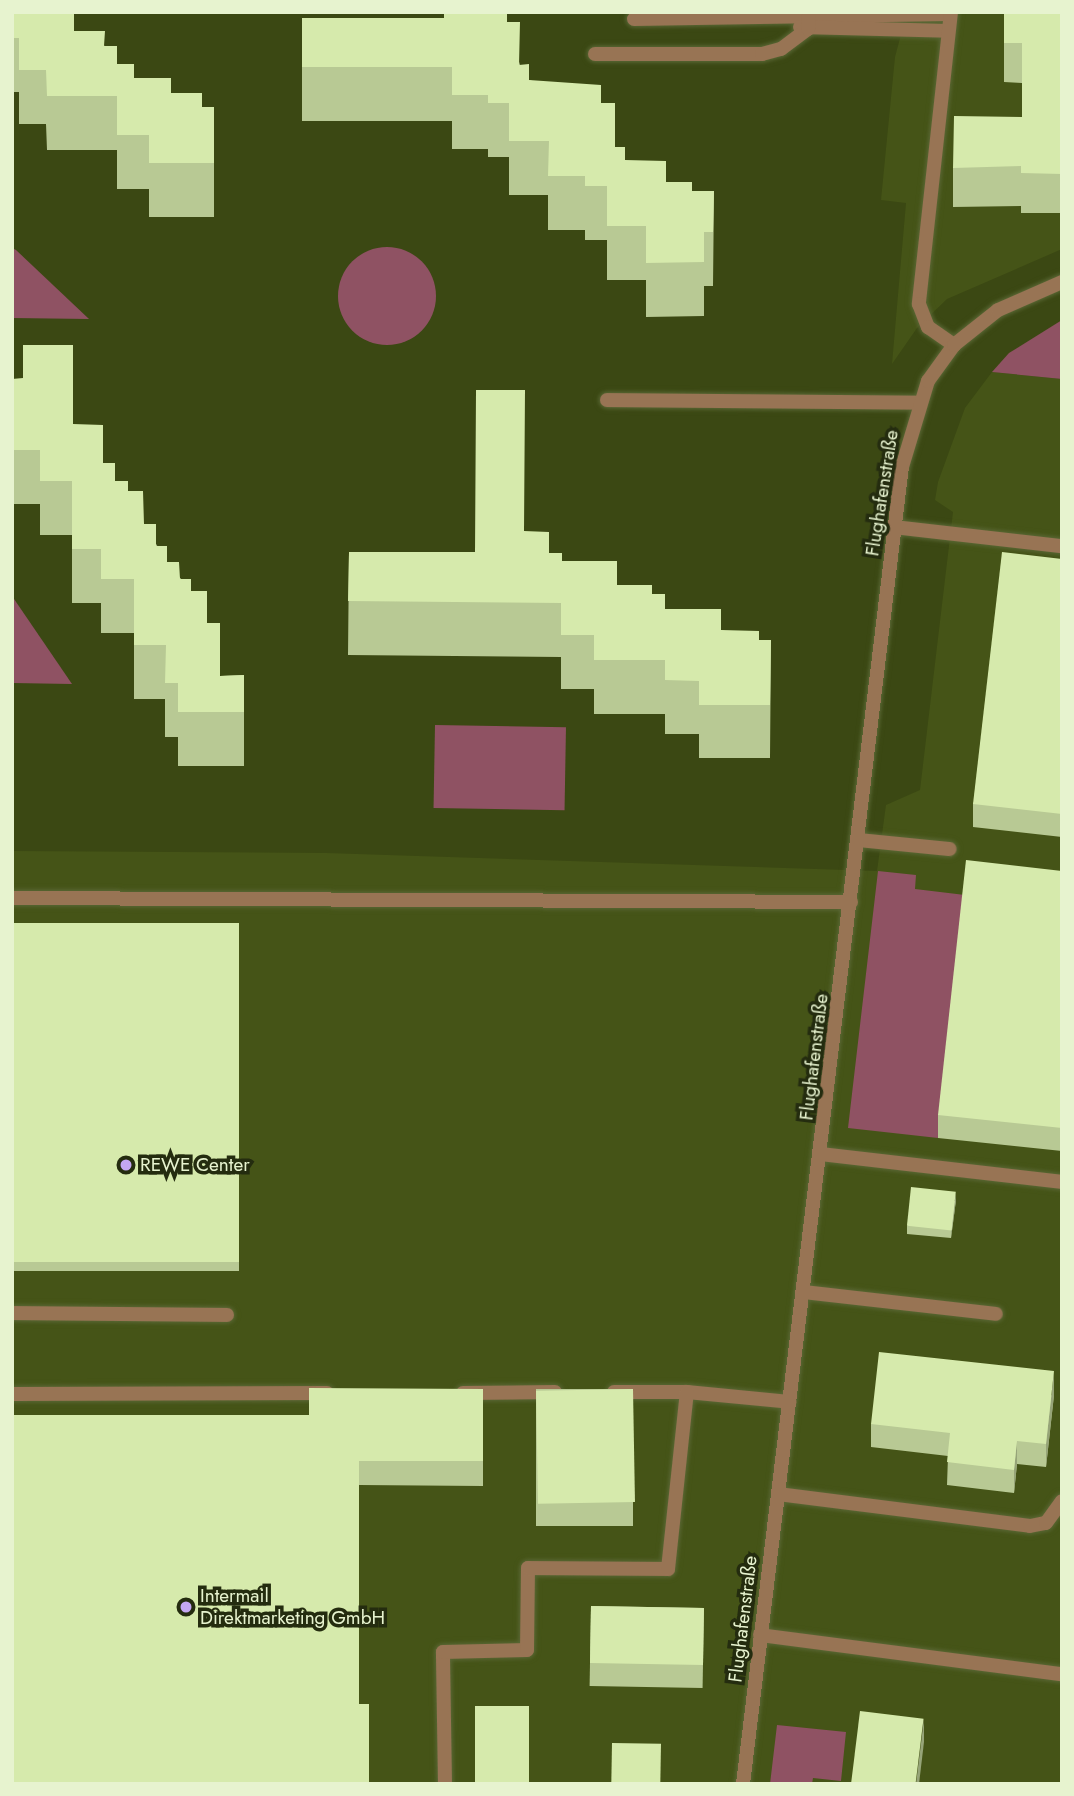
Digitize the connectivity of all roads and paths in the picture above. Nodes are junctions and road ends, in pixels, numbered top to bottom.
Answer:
1 (950, 13) edge
2 (634, 19) dead end
3 (809, 23) junction
4 (948, 32) junction
5 (595, 54) dead end
6 (1062, 282) edge
7 (954, 345) junction
8 (607, 400) dead end
9 (920, 403) junction
10 (894, 527) junction
11 (1062, 547) edge
12 (858, 840) junction
13 (950, 849) dead end
14 (12, 898) edge
15 (851, 902) junction
16 (821, 1154) junction
17 (1062, 1182) edge
18 (804, 1292) junction
19 (12, 1313) edge
20 (996, 1314) dead end
21 (226, 1315) dead end
22 (577, 1392) edge
23 (604, 1392) edge
24 (687, 1392) junction
25 (343, 1393) edge
26 (453, 1393) edge
27 (12, 1395) edge
28 (790, 1402) junction
29 (778, 1494) junction
30 (1062, 1501) edge
31 (760, 1635) junction
32 (1062, 1674) edge
33 (445, 1784) edge
34 (743, 1784) edge

1 - 3 street
1 - 4 street
2 - 3 street
3 - 4 street
3 - 5 street
4 - 7 street
6 - 7 street, Flughafenstraße
7 - 9 street, Flughafenstraße
8 - 9 street
9 - 10 street, Flughafenstraße
10 - 11 street
10 - 12 street, Flughafenstraße
12 - 13 street
12 - 15 street, Flughafenstraße
14 - 15 street
15 - 16 street, Flughafenstraße
16 - 17 street
16 - 18 street, Flughafenstraße
18 - 20 street
18 - 28 street, Flughafenstraße
19 - 21 street
22 - 26 street
23 - 24 street
24 - 28 street
24 - 33 street
25 - 27 street
28 - 29 street, Flughafenstraße
29 - 30 street
29 - 31 street, Flughafenstraße
31 - 32 street
31 - 34 street, Flughafenstraße

